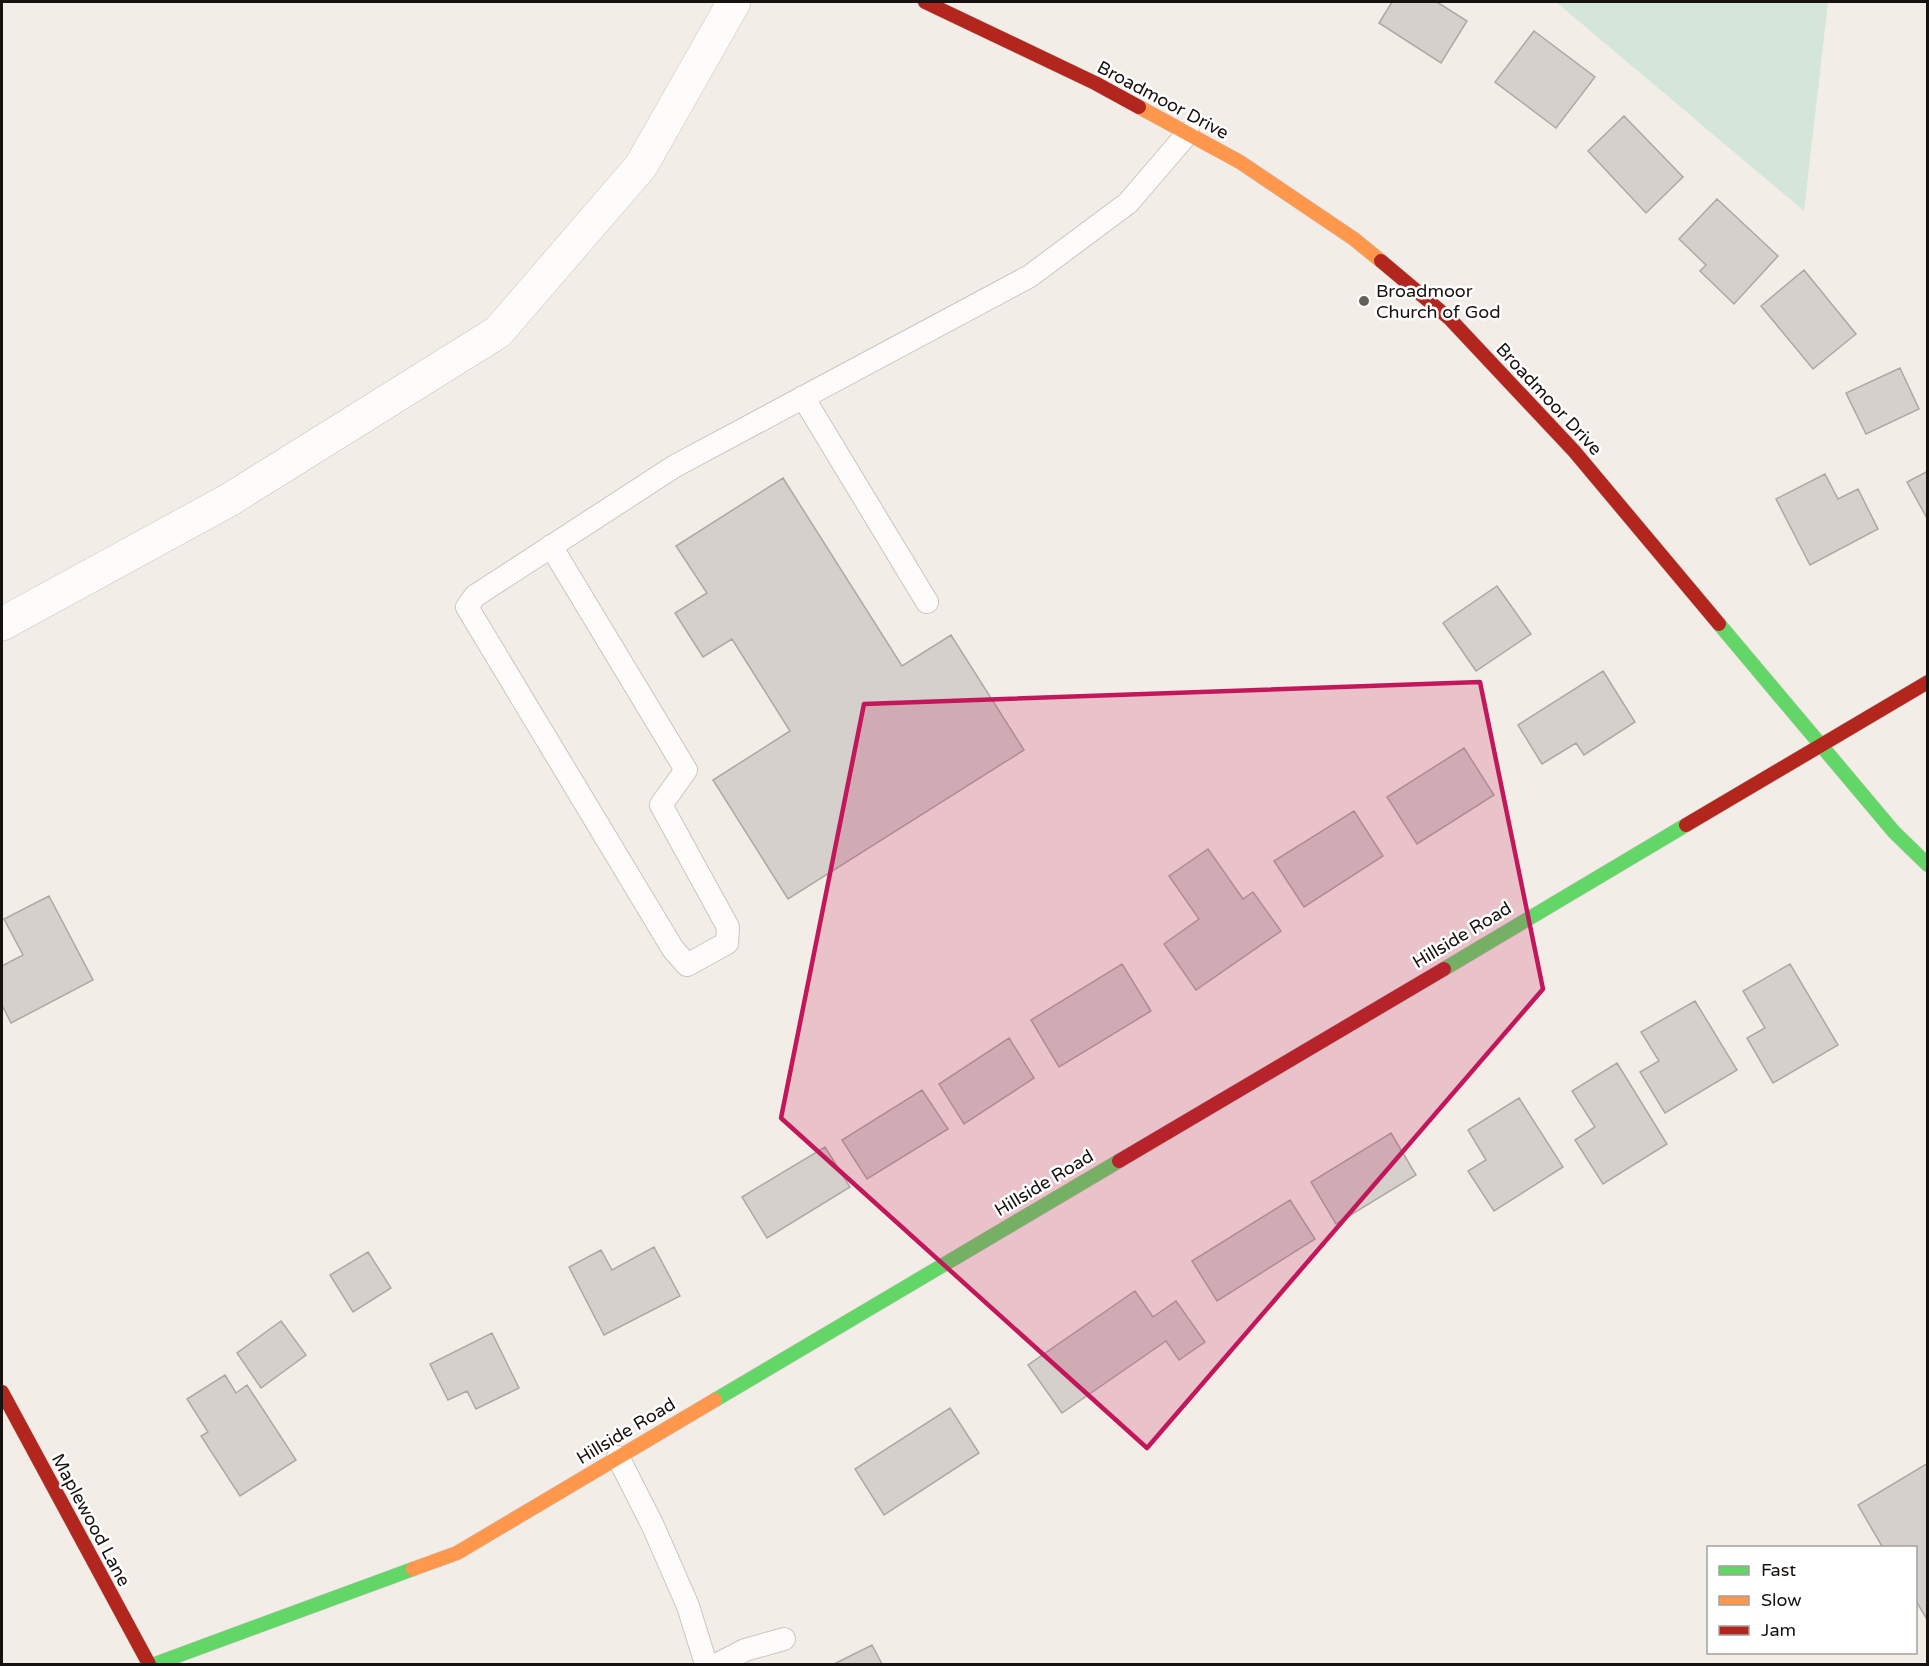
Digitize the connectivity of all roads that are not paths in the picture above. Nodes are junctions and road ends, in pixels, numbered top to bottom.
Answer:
1 (734, 2) edge
2 (925, 2) edge
3 (1188, 133) junction
4 (803, 397) junction
5 (551, 546) junction
6 (927, 603) dead end
7 (2, 624) edge
8 (1928, 682) edge
9 (1820, 744) junction
10 (1928, 864) edge
11 (2, 1392) edge
12 (618, 1457) junction
13 (784, 1639) dead end
14 (149, 1665) edge
15 (155, 1665) edge
16 (706, 1665) edge
17 (718, 1665) edge

1 - 7 street
2 - 3 street, Broadmoor Drive
3 - 4 lane
3 - 9 street, Broadmoor Drive
4 - 5 lane
4 - 6 lane
5 - 5 lane
8 - 9 street, Hillside Road
9 - 10 street, Broadmoor Drive
9 - 12 street, Hillside Road
11 - 14 street, Maplewood Lane
12 - 15 street, Hillside Road
12 - 16 lane
13 - 17 lane

